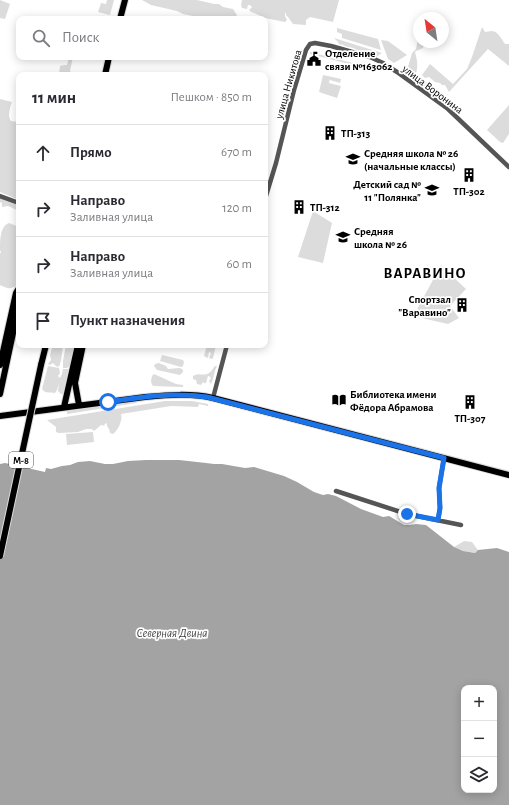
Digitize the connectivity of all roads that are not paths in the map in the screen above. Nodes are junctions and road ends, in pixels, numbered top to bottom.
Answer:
1 (125, 0) edge
2 (121, 16) edge
3 (310, 44) joint
4 (109, 60) edge
5 (106, 72) edge
6 (509, 166) edge
7 (268, 189) edge
8 (0, 196) edge
9 (16, 202) edge
10 (16, 293) edge
11 (16, 320) edge
12 (42, 348) edge
13 (45, 348) edge
14 (77, 348) edge
15 (82, 348) edge
16 (226, 348) edge
17 (0, 364) edge
18 (40, 364) junction
19 (0, 394) edge
20 (213, 398) junction
21 (79, 405) junction
22 (64, 407) junction
23 (0, 416) edge
24 (444, 458) junction
25 (509, 475) edge
26 (336, 491) dead end
27 (438, 520) junction
28 (461, 525) dead end
29 (0, 537) edge
30 (0, 556) edge

1 - 2 main road
3 - 6 street, улица Воронина
3 - 7 street, улица Никитова
4 - 5 main road
8 - 9 street
10 - 17 main road
11 - 19 main road
12 - 18 main road, М-8
13 - 18 main road, М-8
14 - 22 main road
15 - 21 main road
16 - 20 street
18 - 29 main road, М-8
18 - 30 main road, М-8, bridge
20 - 21 main road
20 - 24 main road
21 - 22 main road
22 - 23 main road
24 - 25 main road
24 - 27 street
26 - 27 street
27 - 28 street

